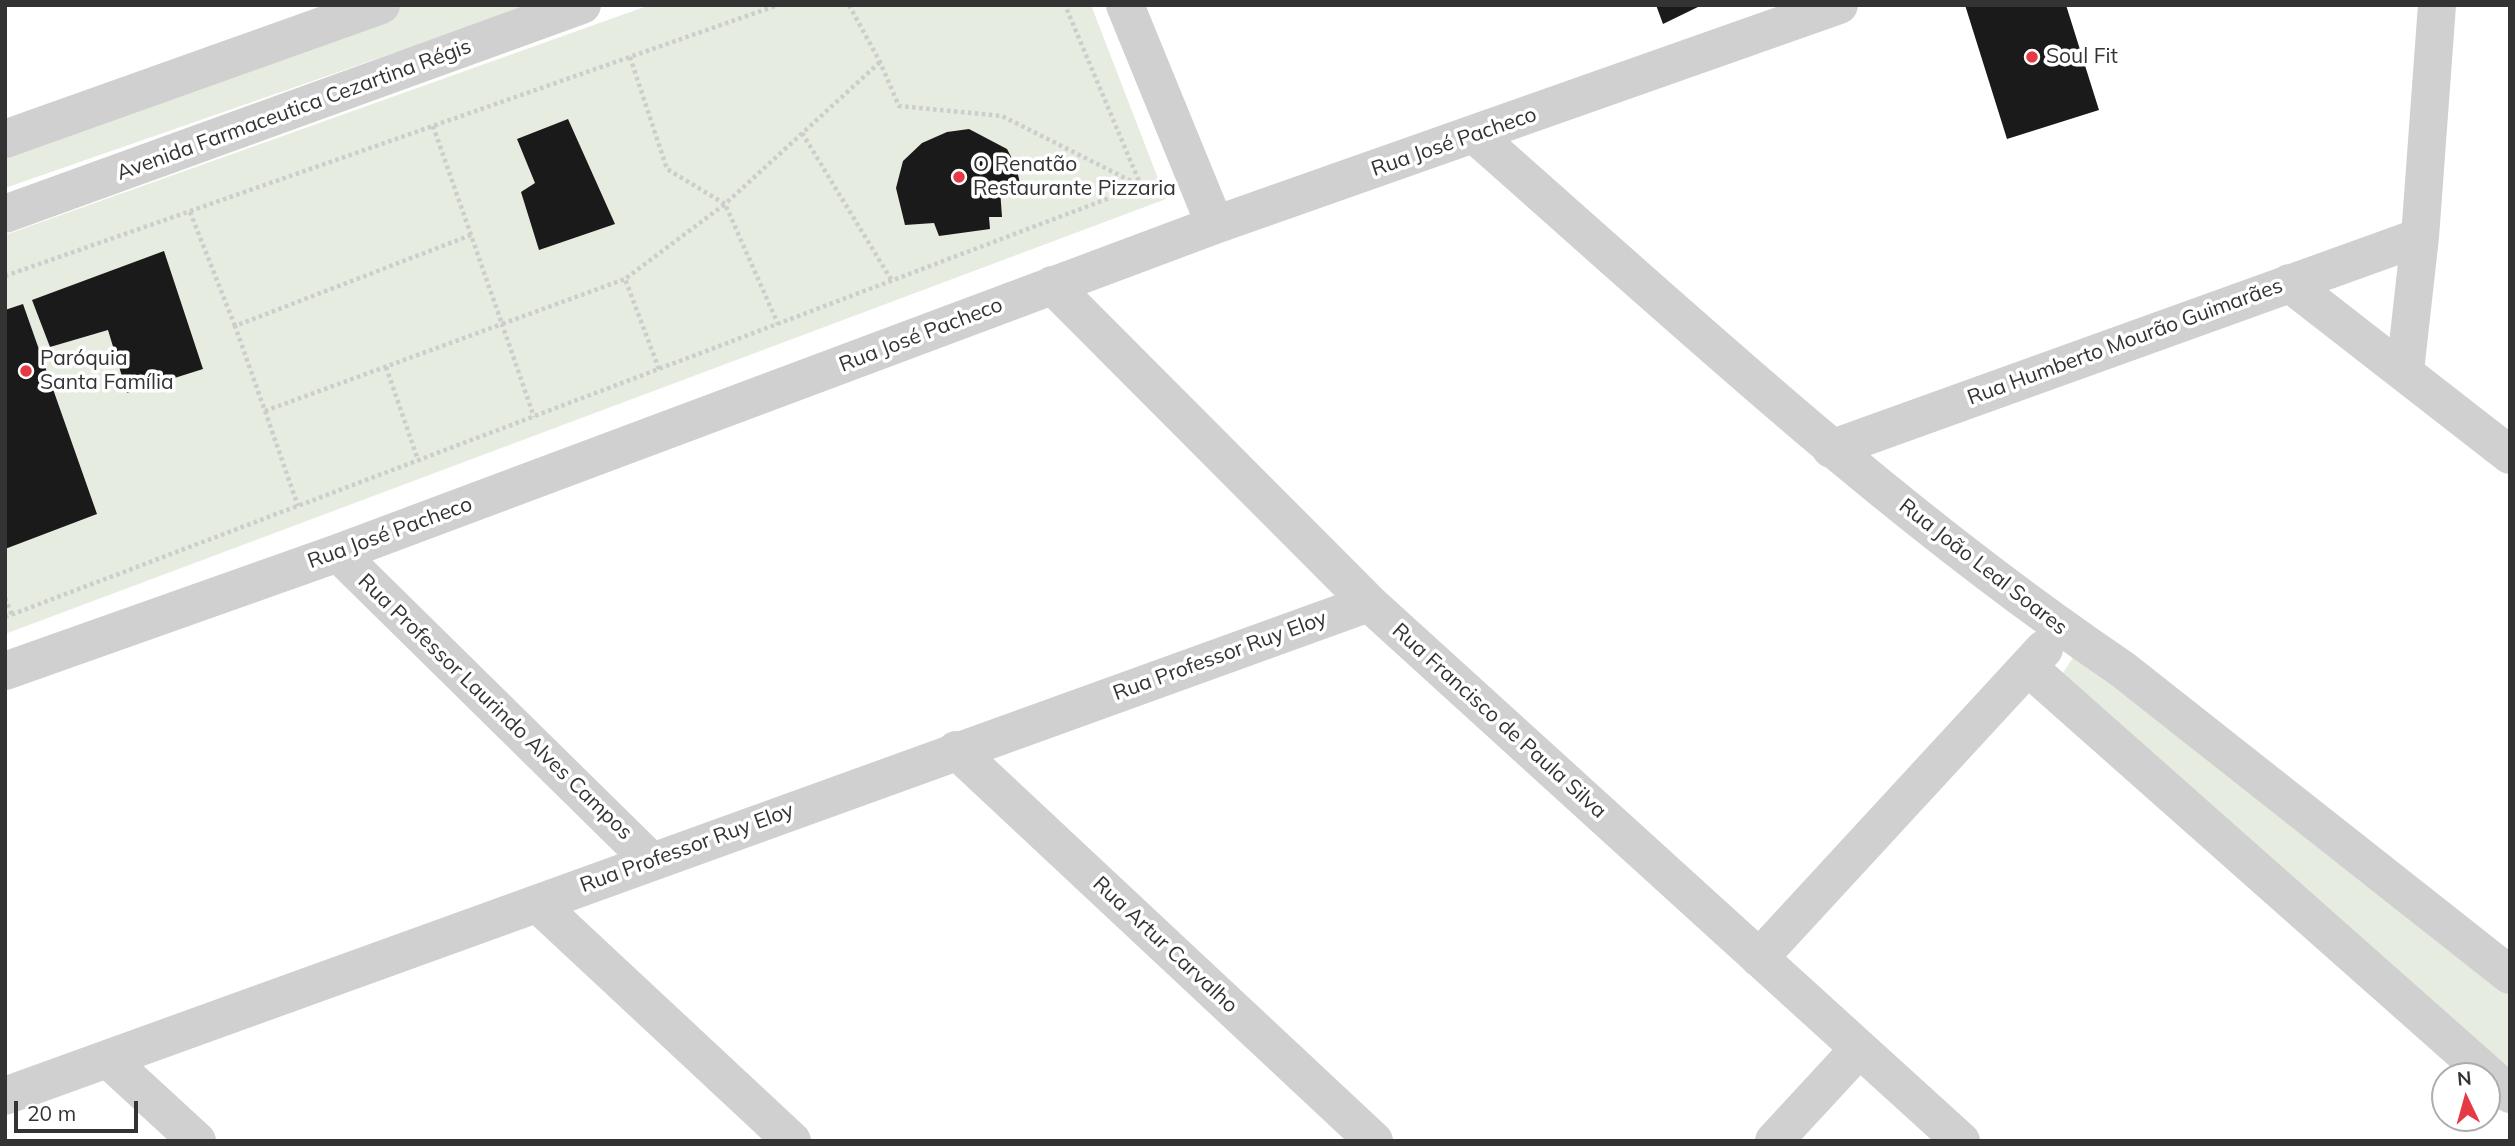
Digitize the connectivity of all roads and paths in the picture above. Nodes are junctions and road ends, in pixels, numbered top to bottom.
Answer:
1 (381, 5) edge
2 (582, 5) edge
3 (778, 5) edge
4 (849, 5) edge
5 (1065, 5) edge
6 (1125, 5) edge
7 (1839, 5) edge
8 (2437, 5) edge
9 (629, 57) junction
10 (880, 62) junction
11 (433, 127) junction
12 (802, 133) junction
13 (1475, 135) junction
14 (5, 139) edge
15 (1141, 186) junction
16 (725, 204) junction
17 (190, 212) junction
18 (5, 214) edge
19 (1215, 225) junction
20 (471, 235) junction
21 (2420, 237) junction
22 (5, 276) edge
23 (625, 279) junction
24 (892, 281) junction
25 (2290, 283) junction
26 (1052, 285) junction
27 (502, 324) junction
28 (778, 324) junction
29 (235, 326) junction
30 (386, 367) junction
31 (659, 369) junction
32 (2405, 371) junction
33 (265, 411) junction
34 (534, 417) junction
35 (1831, 449) junction
36 (2510, 455) edge
37 (418, 460) junction
38 (298, 506) junction
39 (338, 553) junction
40 (5, 598) edge
41 (1369, 603) junction
42 (12, 614) junction
43 (5, 617) edge
44 (2060, 628) junction
45 (2029, 668) junction
46 (5, 671) edge
47 (956, 750) junction
48 (651, 860) junction
49 (538, 904) junction
50 (1759, 958) junction
51 (2510, 975) edge
52 (1859, 1049) junction
53 (110, 1060) junction
54 (2510, 1094) edge
55 (5, 1096) edge
56 (197, 1141) edge
57 (792, 1141) edge
58 (1374, 1141) edge
59 (1774, 1141) edge
60 (1961, 1141) edge

1 - 14 street
2 - 18 street, Avenida Farmaceutica Cezartina Régis
3 - 9 path
4 - 10 path
5 - 15 path
6 - 19 street
7 - 13 street, Rua José Pacheco
8 - 21 street
9 - 11 path
9 - 16 path
10 - 12 path
10 - 15 path
11 - 17 path
11 - 20 path
12 - 16 path
12 - 24 path
13 - 19 street, Rua José Pacheco
13 - 35 street, Rua João Leal Soares
15 - 24 path
16 - 23 path
16 - 28 path
17 - 22 path
17 - 29 path
19 - 26 street, Rua José Pacheco
20 - 27 path
20 - 29 path
21 - 25 street, Rua Humberto Mourão Guimarães
21 - 32 street
23 - 27 path
23 - 31 path
24 - 28 path
25 - 32 street
25 - 35 street, Rua Humberto Mourão Guimarães
26 - 39 street, Rua José Pacheco
26 - 41 street, Rua Francisco de Paula Silva
27 - 30 path
27 - 34 path
28 - 31 path
29 - 33 path
30 - 33 path
30 - 37 path
31 - 34 path
32 - 36 street
33 - 38 path
34 - 37 path
35 - 44 street, Rua João Leal Soares
37 - 38 path
38 - 42 path
39 - 46 street, Rua José Pacheco
39 - 48 street, Rua Professor Laurindo Alves Campos
40 - 42 path
41 - 47 street, Rua Professor Ruy Eloy
41 - 50 street, Rua Francisco de Paula Silva
42 - 43 path
44 - 45 street
44 - 51 street, Rua João Leal Soares
45 - 50 street
45 - 54 street
47 - 48 street, Rua Professor Ruy Eloy
47 - 58 street, Rua Artur Carvalho
48 - 49 street, Rua Professor Ruy Eloy
49 - 53 street, Rua Professor Ruy Eloy
49 - 57 street
50 - 52 street, Rua Francisco de Paula Silva
52 - 59 street
52 - 60 street, Rua Francisco de Paula Silva
53 - 55 street, Rua Professor Ruy Eloy
53 - 56 street

